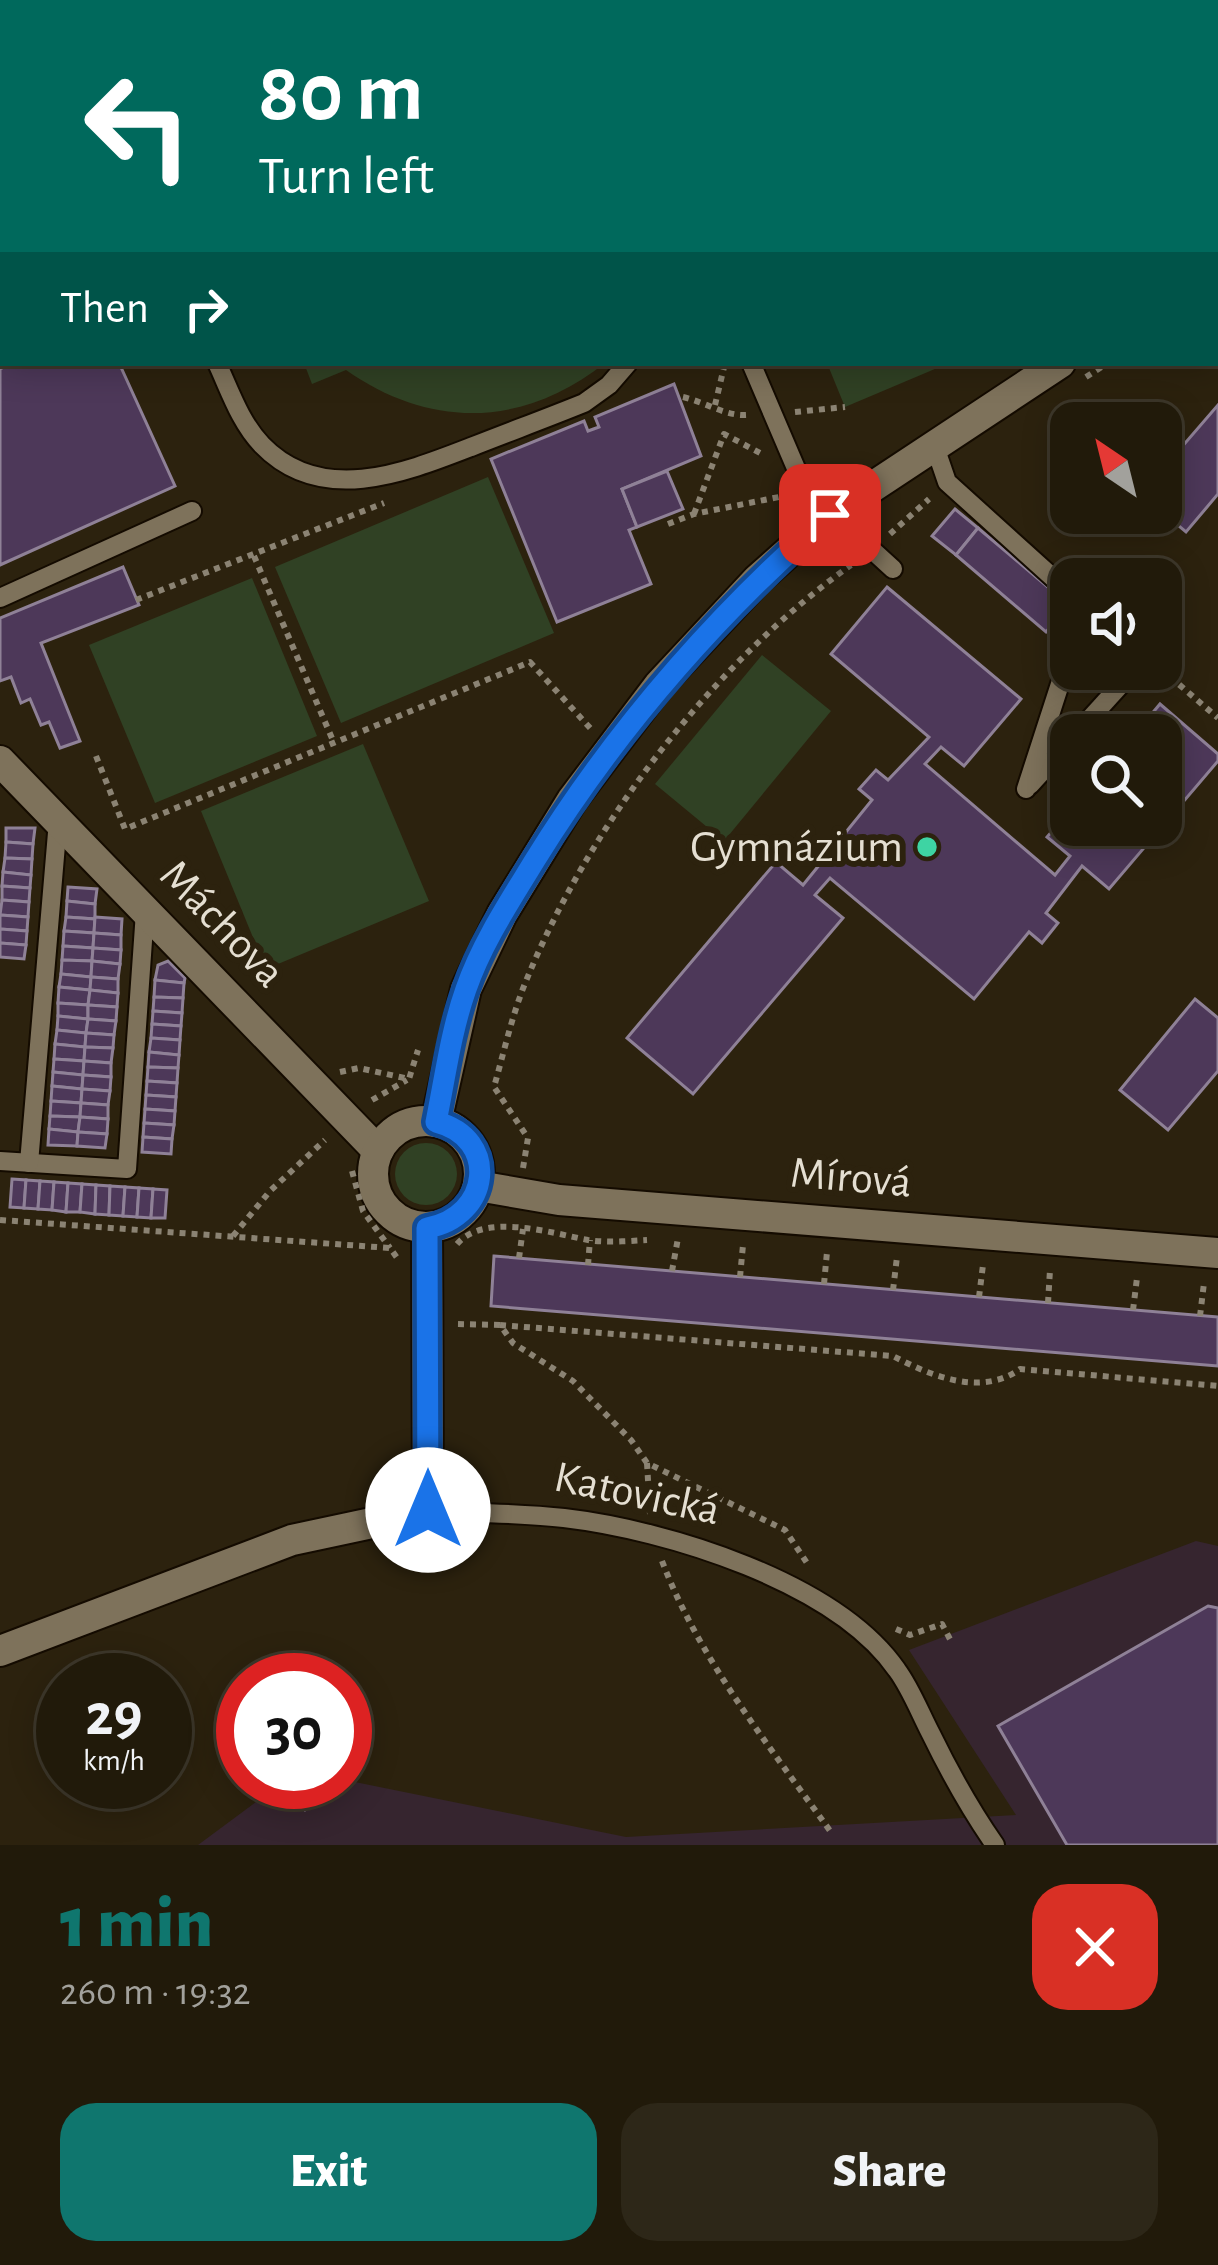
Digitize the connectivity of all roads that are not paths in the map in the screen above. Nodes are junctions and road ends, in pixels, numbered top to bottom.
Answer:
1 (218, 366) edge
2 (625, 366) edge
3 (752, 366) edge
4 (1055, 366) edge
5 (934, 444) junction
6 (820, 503) junction
7 (192, 512) dead end
8 (893, 569) dead end
9 (1050, 575) edge
10 (0, 598) edge
11 (1117, 690) edge
12 (1094, 714) edge
13 (1050, 715) edge
14 (0, 761) edge
15 (1050, 763) edge
16 (58, 821) junction
17 (145, 911) junction
18 (436, 1122) junction
19 (378, 1151) junction
20 (0, 1161) edge
21 (29, 1163) junction
22 (478, 1186) junction
23 (427, 1228) junction
24 (1218, 1252) edge
25 (428, 1510) junction
26 (0, 1651) edge
27 (994, 1845) edge

1 - 2 lane
3 - 6 lane
4 - 5 street
5 - 6 street
5 - 9 lane
6 - 8 lane
6 - 18 street
7 - 10 lane
11 - 12 lane
13 - 15 lane
14 - 16 street, Máchova
16 - 17 street, Máchova
16 - 21 lane
17 - 19 street, Máchova
17 - 21 lane
18 - 19 street
18 - 22 street
19 - 23 street
20 - 21 lane
22 - 23 street
22 - 24 street, Mírová
23 - 25 street
25 - 26 street, Katovická
25 - 27 lane, Katovická

